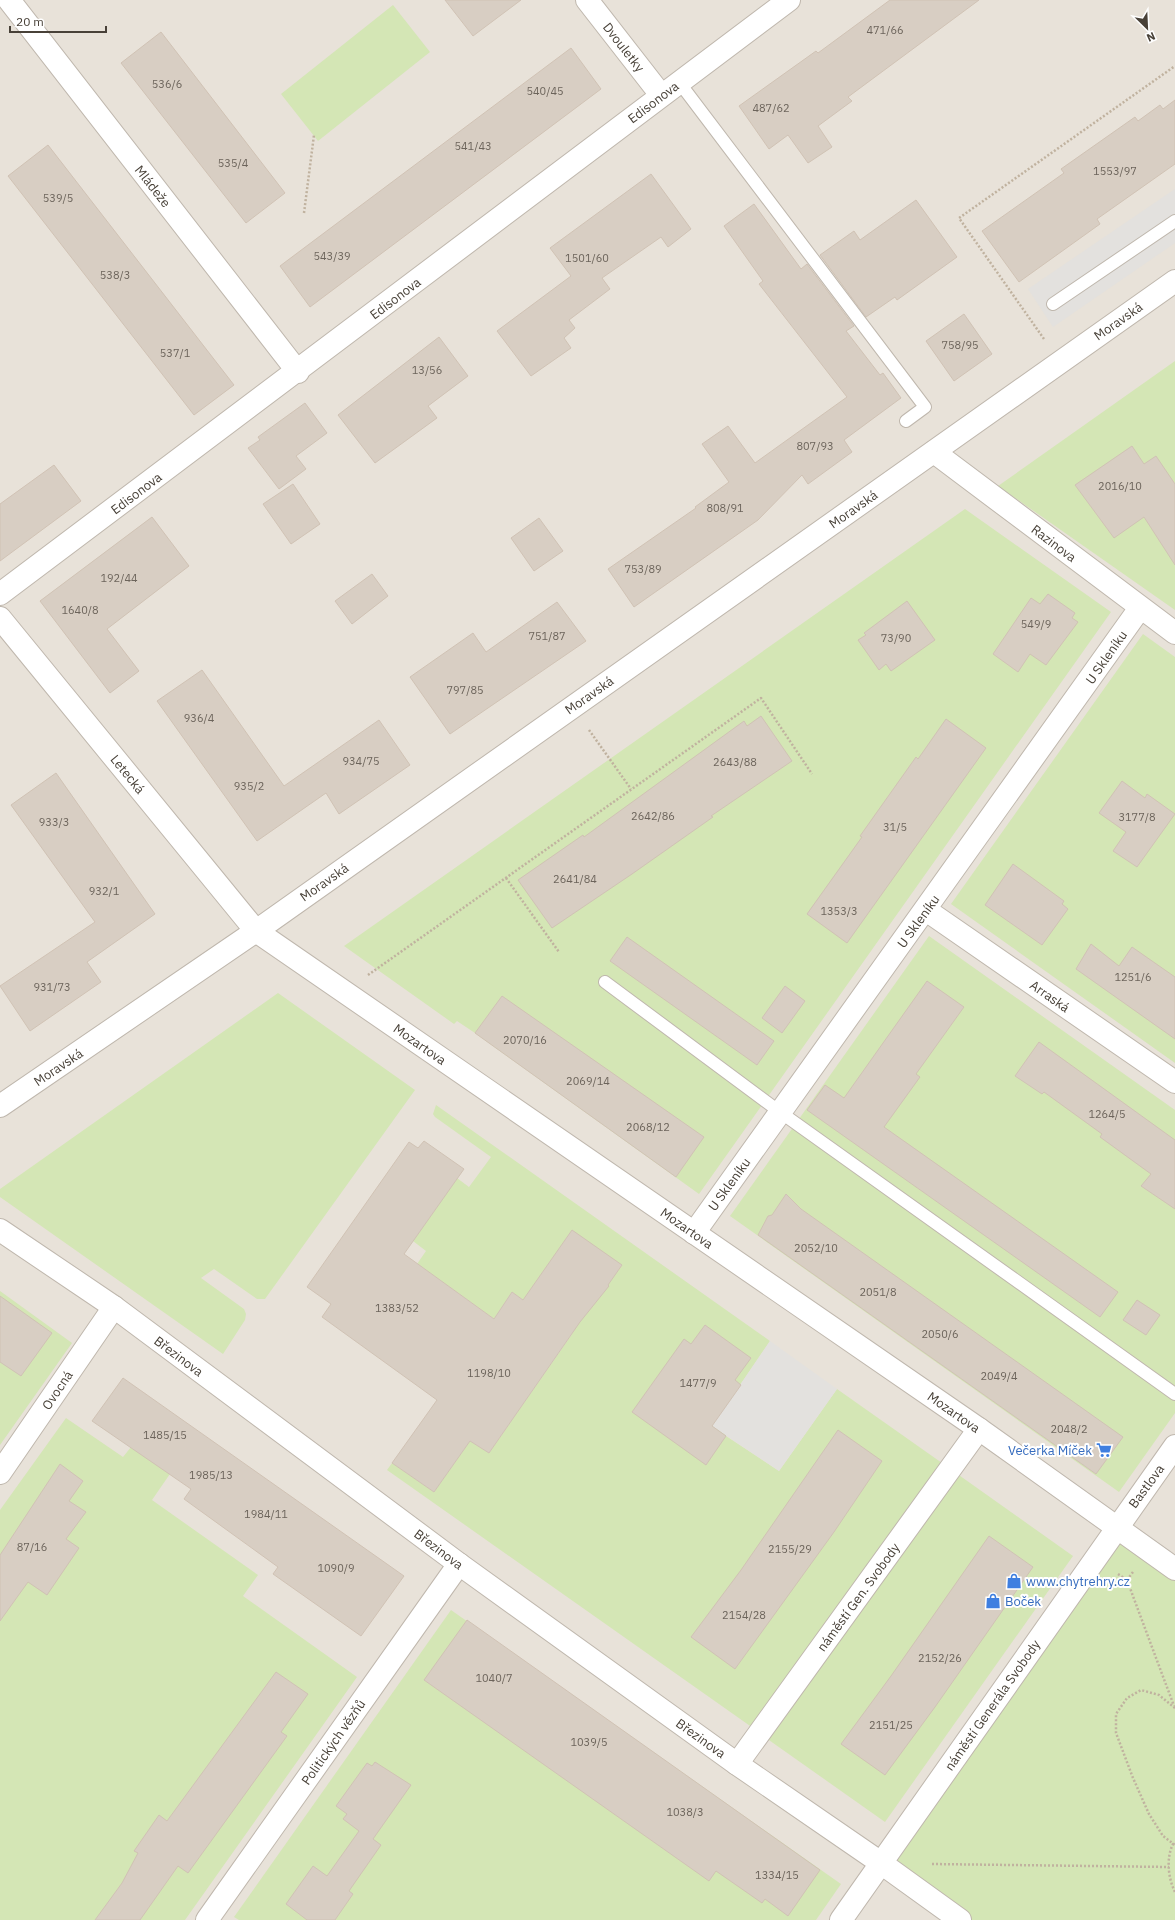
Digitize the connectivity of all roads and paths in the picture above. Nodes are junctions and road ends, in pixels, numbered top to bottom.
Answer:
1 (9, 0) edge
2 (587, 0) edge
3 (789, 0) edge
4 (1175, 66) edge
5 (679, 82) junction
6 (661, 95) junction
7 (314, 134) dead end
8 (304, 213) dead end
9 (1175, 221) edge
10 (1175, 281) edge
11 (1053, 304) dead end
12 (1048, 344) dead end
13 (298, 372) junction
14 (906, 421) dead end
15 (934, 452) junction
16 (0, 594) edge
17 (1140, 608) junction
18 (0, 618) edge
19 (1175, 633) edge
20 (572, 707) junction
21 (812, 774) dead end
22 (632, 789) junction
23 (506, 878) junction
24 (926, 910) junction
25 (256, 930) junction
26 (559, 952) dead end
27 (605, 982) dead end
28 (345, 992) junction
29 (1175, 1082) edge
30 (0, 1106) edge
31 (780, 1112) junction
32 (0, 1230) edge
33 (694, 1233) junction
34 (114, 1307) junction
35 (1175, 1394) edge
36 (979, 1429) junction
37 (1175, 1446) edge
38 (0, 1473) edge
39 (1117, 1526) junction
40 (1149, 1550) junction
41 (459, 1564) junction
42 (1175, 1569) edge
43 (1175, 1708) edge
44 (737, 1764) junction
45 (1174, 1844) edge
46 (881, 1863) junction
47 (930, 1864) dead end
48 (1169, 1867) junction
49 (1175, 1892) edge
50 (207, 1920) edge
51 (841, 1920) edge
52 (960, 1920) edge

1 - 13 street, Mládeže
2 - 6 street, Dvouletky
3 - 5 street, Edisonova
4 - 12 path
5 - 6 street, Edisonova
5 - 14 lane
6 - 13 street, Edisonova
7 - 8 path
9 - 11 lane
10 - 15 street, Moravská
13 - 16 street, Edisonova
15 - 17 street, Razinova
15 - 20 street, Moravská
17 - 19 street, Razinova
17 - 24 street, U Skleníku
18 - 25 street, Letecká
20 - 22 path
20 - 25 street, Moravská
21 - 22 path
22 - 23 path
23 - 26 path
23 - 28 path
24 - 29 street, Arraská
24 - 31 street, U Skleníku
25 - 28 street, Mozartova
25 - 30 street, Moravská
27 - 31 lane
28 - 33 street, Mozartova
31 - 33 street, U Skleníku
31 - 35 lane
32 - 34 street, Březinova
33 - 36 street, Mozartova
34 - 38 street, Ovocná
34 - 41 street, Březinova
36 - 39 street, Mozartova
36 - 44 street, náměstí Gen. Svobody
37 - 39 street, Bastlova
39 - 40 street
39 - 46 street, náměstí Generála Svobody
40 - 42 street
40 - 43 path
41 - 44 street, Březinova
41 - 50 street, Politických vězňů
43 - 45 path
44 - 46 street, Březinova
45 - 48 path
46 - 51 street
46 - 52 street
47 - 48 path
48 - 49 path

